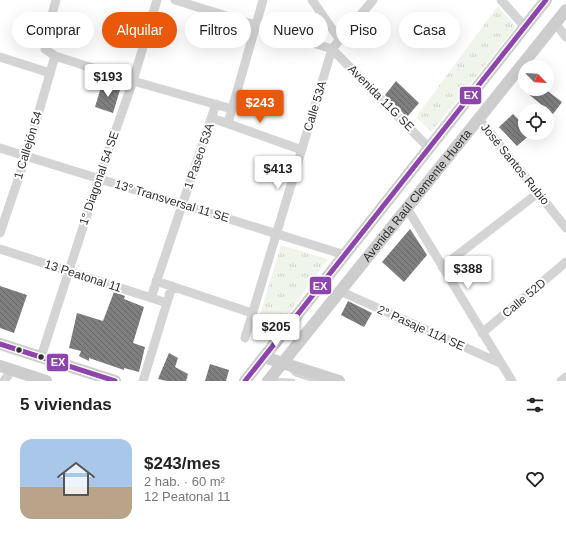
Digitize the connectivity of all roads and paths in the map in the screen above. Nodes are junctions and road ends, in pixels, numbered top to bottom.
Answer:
1 (158, 0) edge
2 (175, 0) edge
3 (263, 0) edge
4 (312, 0) edge
5 (373, 0) edge
6 (501, 0) edge
7 (546, 0) edge
8 (552, 0) edge
9 (55, 2) edge
10 (566, 10) edge
11 (363, 12) edge
12 (555, 23) junction
13 (255, 26) junction
14 (525, 27) junction
15 (336, 34) edge
16 (566, 37) edge
17 (336, 44) edge
18 (332, 49) junction
19 (55, 56) junction
20 (0, 57) edge
21 (50, 72) junction
22 (133, 81) junction
23 (216, 104) junction
24 (232, 109) junction
25 (212, 118) junction
26 (479, 119) junction
27 (228, 123) junction
28 (0, 148) edge
29 (429, 148) junction
30 (302, 150) junction
31 (26, 156) junction
32 (99, 178) junction
33 (538, 193) junction
34 (182, 204) junction
35 (407, 208) junction
36 (566, 228) edge
37 (0, 233) edge
38 (276, 234) junction
39 (0, 249) edge
40 (344, 255) junction
41 (566, 262) edge
42 (442, 267) junction
43 (69, 272) junction
44 (156, 281) junction
45 (172, 286) junction
46 (340, 291) junction
47 (151, 298) junction
48 (167, 303) junction
49 (252, 313) junction
50 (482, 333) junction
51 (244, 338) dead end
52 (0, 344) edge
53 (41, 357) junction
54 (264, 357) junction
55 (283, 362) junction
56 (502, 364) junction
57 (0, 366) edge
58 (12, 370) junction
59 (248, 377) edge
60 (566, 377) edge
61 (4, 381) edge
62 (46, 381) edge
63 (115, 381) edge
64 (143, 381) edge
65 (270, 381) edge
66 (293, 381) edge
67 (316, 381) edge
68 (339, 381) edge
69 (512, 381) edge
70 (561, 381) edge

1 - 22 street, 1° Diagonal 54 SE
2 - 13 street
3 - 13 street, 1 Paseo 53A
4 - 15 street
5 - 11 street, Calle 53A
6 - 14 street
7 - 14 main road, Avenida Raúl Clemente Huerta
8 - 54 lane
9 - 19 street
10 - 12 main road, Avenida Raúl Clemente Huerta
12 - 16 street
12 - 26 main road, Avenida Raúl Clemente Huerta
13 - 18 street
13 - 24 street, 1 Paseo 53A
14 - 29 main road, Avenida Raúl Clemente Huerta
17 - 18 street, Calle 53A
18 - 29 street, Avenida 11G SE
18 - 30 street, Calle 53A
19 - 21 street, 1 Callejón 54
19 - 22 street
20 - 21 street
21 - 31 street, 1 Callejón 54
22 - 23 street
22 - 32 street, 1° Diagonal 54 SE
23 - 24 street
23 - 25 street, 1 Paseo 53A
24 - 27 street, 1 Paseo 53A
25 - 27 street
25 - 34 street, 1 Paseo 53A
26 - 33 street, José Santos Rubio
26 - 35 main road, Avenida Raúl Clemente Huerta
27 - 30 street
28 - 31 street, 13° Transversal 11 SE
29 - 40 main road, Avenida Raúl Clemente Huerta
30 - 38 street, Calle 53A
31 - 32 street, 13° Transversal 11 SE
31 - 37 street, 1 Callejón 54
32 - 34 street, 13° Transversal 11 SE
32 - 43 street, 1° Diagonal 54 SE
33 - 36 street, José Santos Rubio
33 - 42 street
34 - 38 street, 13° Transversal 11 SE
34 - 44 street, 1 Paseo 53A
35 - 42 street
35 - 46 main road, Avenida Raúl Clemente Huerta
38 - 40 street, 13° Transversal 11 SE
38 - 49 street, Calle 53A
39 - 43 street, 13 Peatonal 11
40 - 54 main road, Avenida Raúl Clemente Huerta
41 - 50 street, Calle 52D
42 - 50 street
43 - 47 street, 13 Peatonal 11
43 - 53 street, 1° Diagonal 54 SE
44 - 45 street
44 - 47 street, 1 Paseo 53A
45 - 48 street
45 - 49 street
46 - 55 main road, Avenida Raúl Clemente Huerta
46 - 56 street, 2° Pasaje 11A SE
47 - 48 street, 13 Peatonal 11
48 - 64 street
49 - 51 street, Calle 53A
50 - 56 street
52 - 53 main road
53 - 63 main road
54 - 55 main road
54 - 59 main road, Avenida Raúl Clemente Huerta
55 - 65 main road, Avenida Raúl Clemente Huerta
55 - 67 lane
55 - 68 main road
56 - 69 street
57 - 58 main road
58 - 61 street
58 - 62 main road
59 - 65 main road
60 - 70 street
65 - 66 lane

